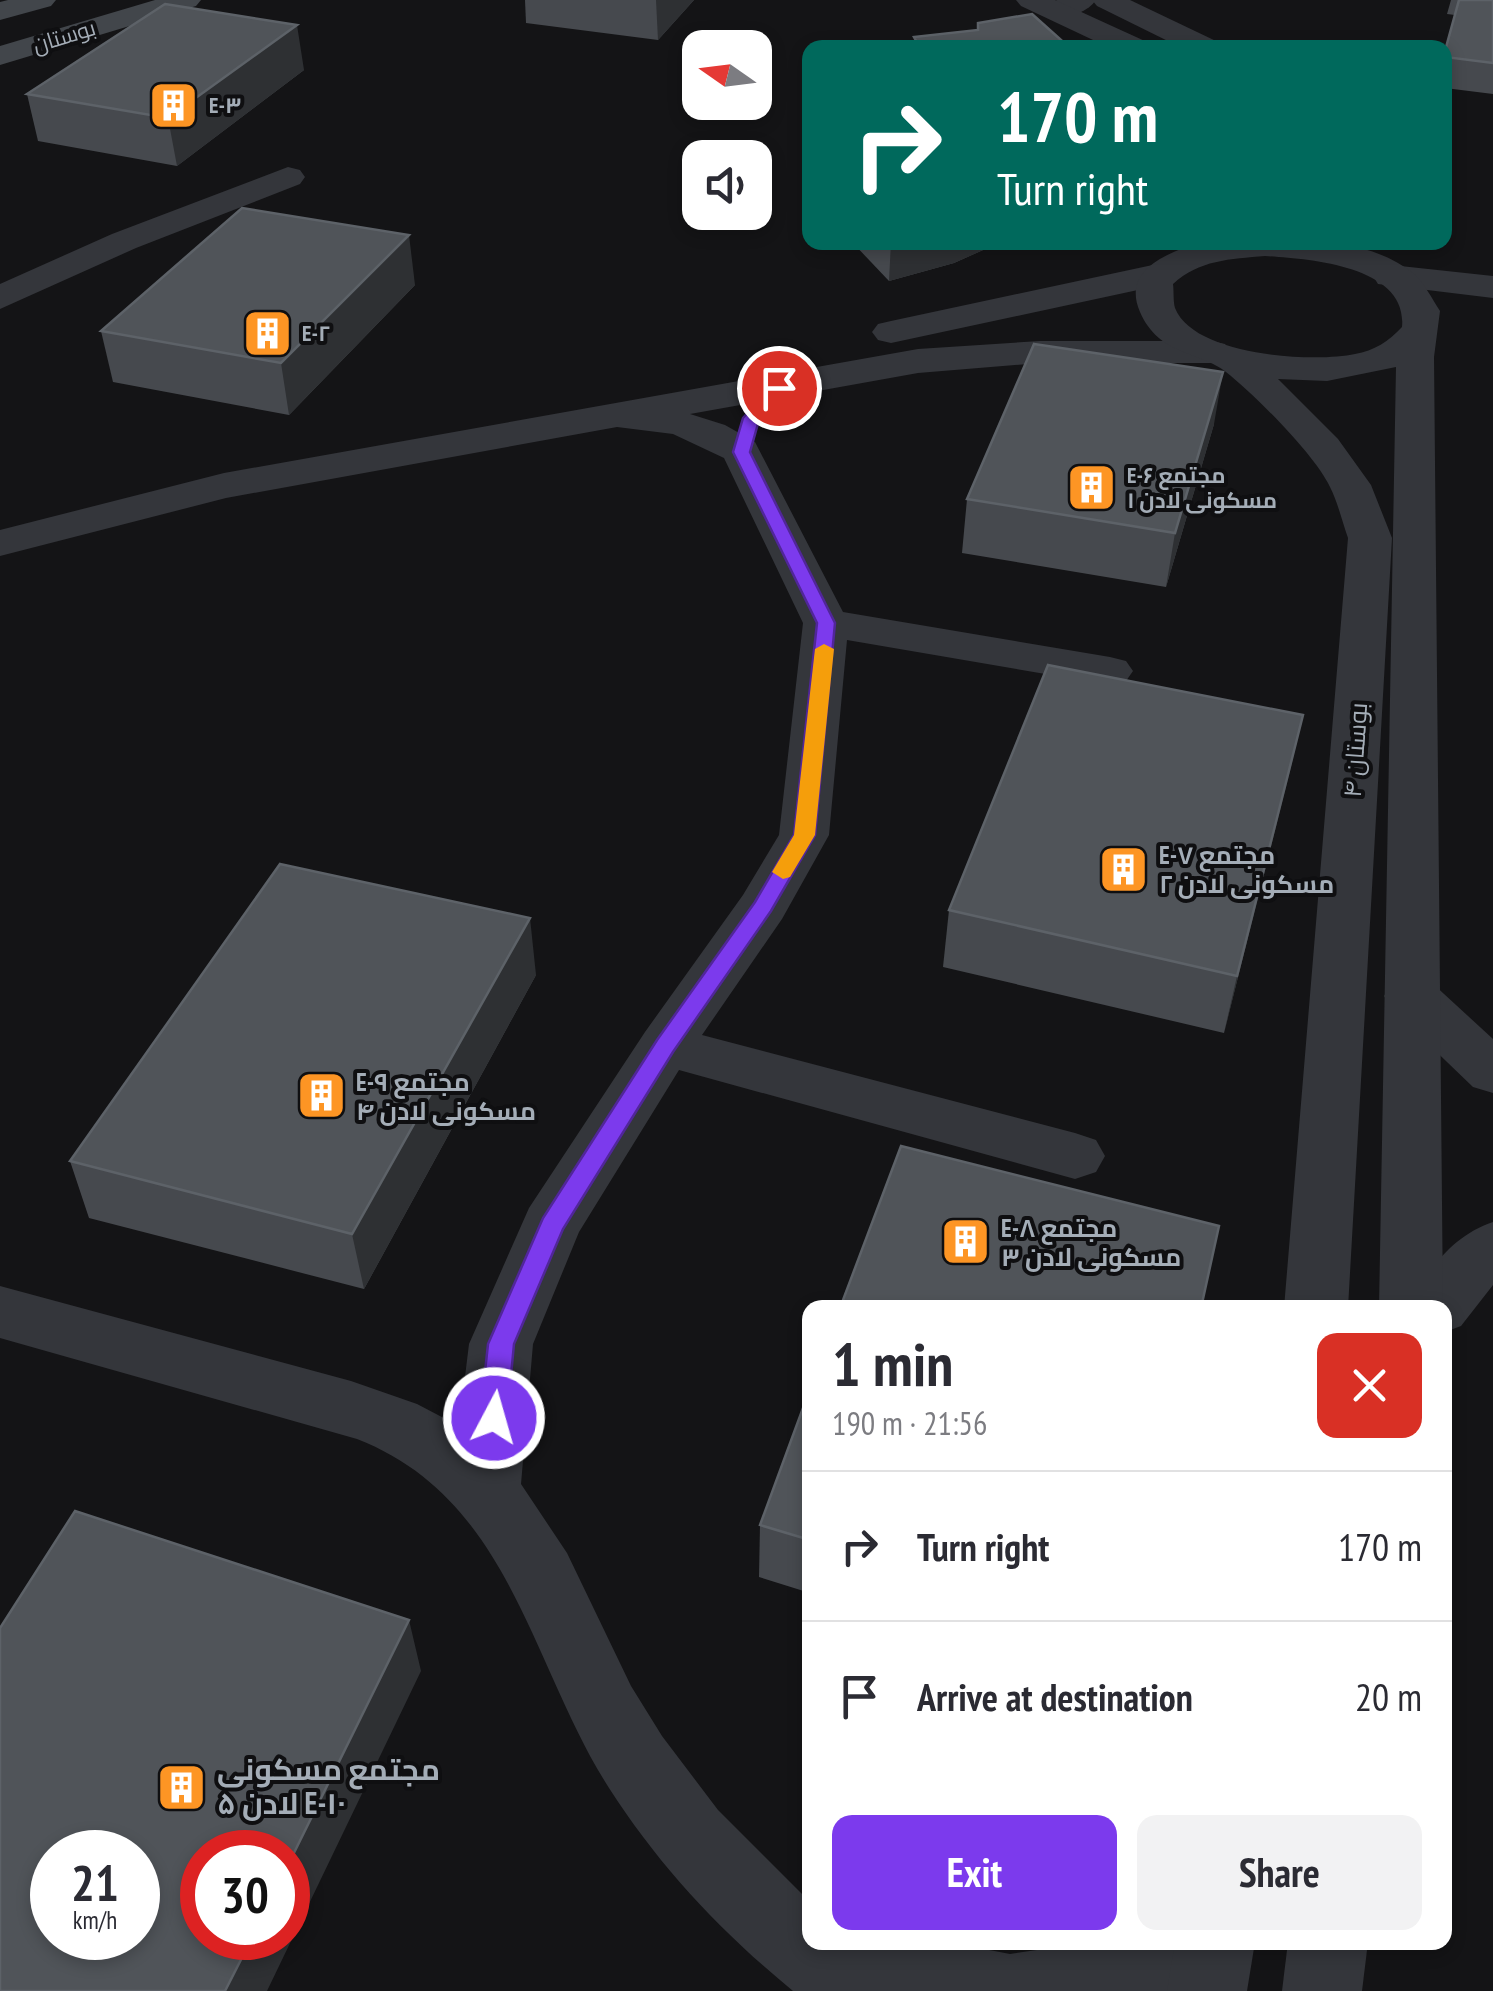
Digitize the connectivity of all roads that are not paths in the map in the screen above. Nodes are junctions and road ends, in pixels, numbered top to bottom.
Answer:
1 (41, 0) edge
2 (186, 0) edge
3 (1107, 0) edge
4 (1057, 3) edge
5 (0, 11) edge
6 (1122, 40) edge
7 (1190, 40) edge
8 (0, 56) edge
9 (288, 177) dead end
10 (1208, 250) edge
11 (1325, 250) edge
12 (1384, 259) edge
13 (1162, 274) junction
14 (1493, 287) edge
15 (0, 298) edge
16 (1493, 306) edge
17 (1420, 322) junction
18 (1223, 356) junction
19 (779, 388) junction
20 (614, 415) junction
21 (741, 452) junction
22 (0, 511) edge
23 (0, 543) edge
24 (826, 623) junction
25 (1110, 671) dead end
26 (1412, 996) junction
27 (665, 1046) junction
28 (1493, 1072) edge
29 (1075, 1156) dead end
30 (1493, 1246) edge
31 (1317, 1300) edge
32 (1411, 1300) edge
33 (1445, 1300) edge
34 (0, 1312) edge
35 (486, 1491) junction
36 (801, 1938) edge
37 (815, 1950) edge
38 (838, 1950) edge
39 (1169, 1950) edge
40 (1214, 1950) edge
41 (1327, 1950) edge
42 (862, 1991) edge
43 (1003, 1991) edge
44 (1018, 1991) edge
45 (1207, 1991) edge
46 (1322, 1991) edge

1 - 5 main road, بوستان
2 - 8 main road, بوستان
3 - 7 street
4 - 6 street
9 - 15 street
10 - 13 street
11 - 12 street
12 - 14 street
12 - 17 street
13 - 18 street
13 - 22 street
16 - 17 street
17 - 18 street
17 - 26 street
18 - 19 street
18 - 31 street, بوستان ۴
19 - 20 street
19 - 21 street
20 - 21 street
20 - 23 street
21 - 24 street
24 - 25 street
24 - 27 street
26 - 28 street
26 - 32 street
27 - 29 street
27 - 35 street
30 - 33 street
34 - 35 street
35 - 36 street
37 - 42 street
38 - 43 street
39 - 44 street
40 - 45 street
41 - 46 street

